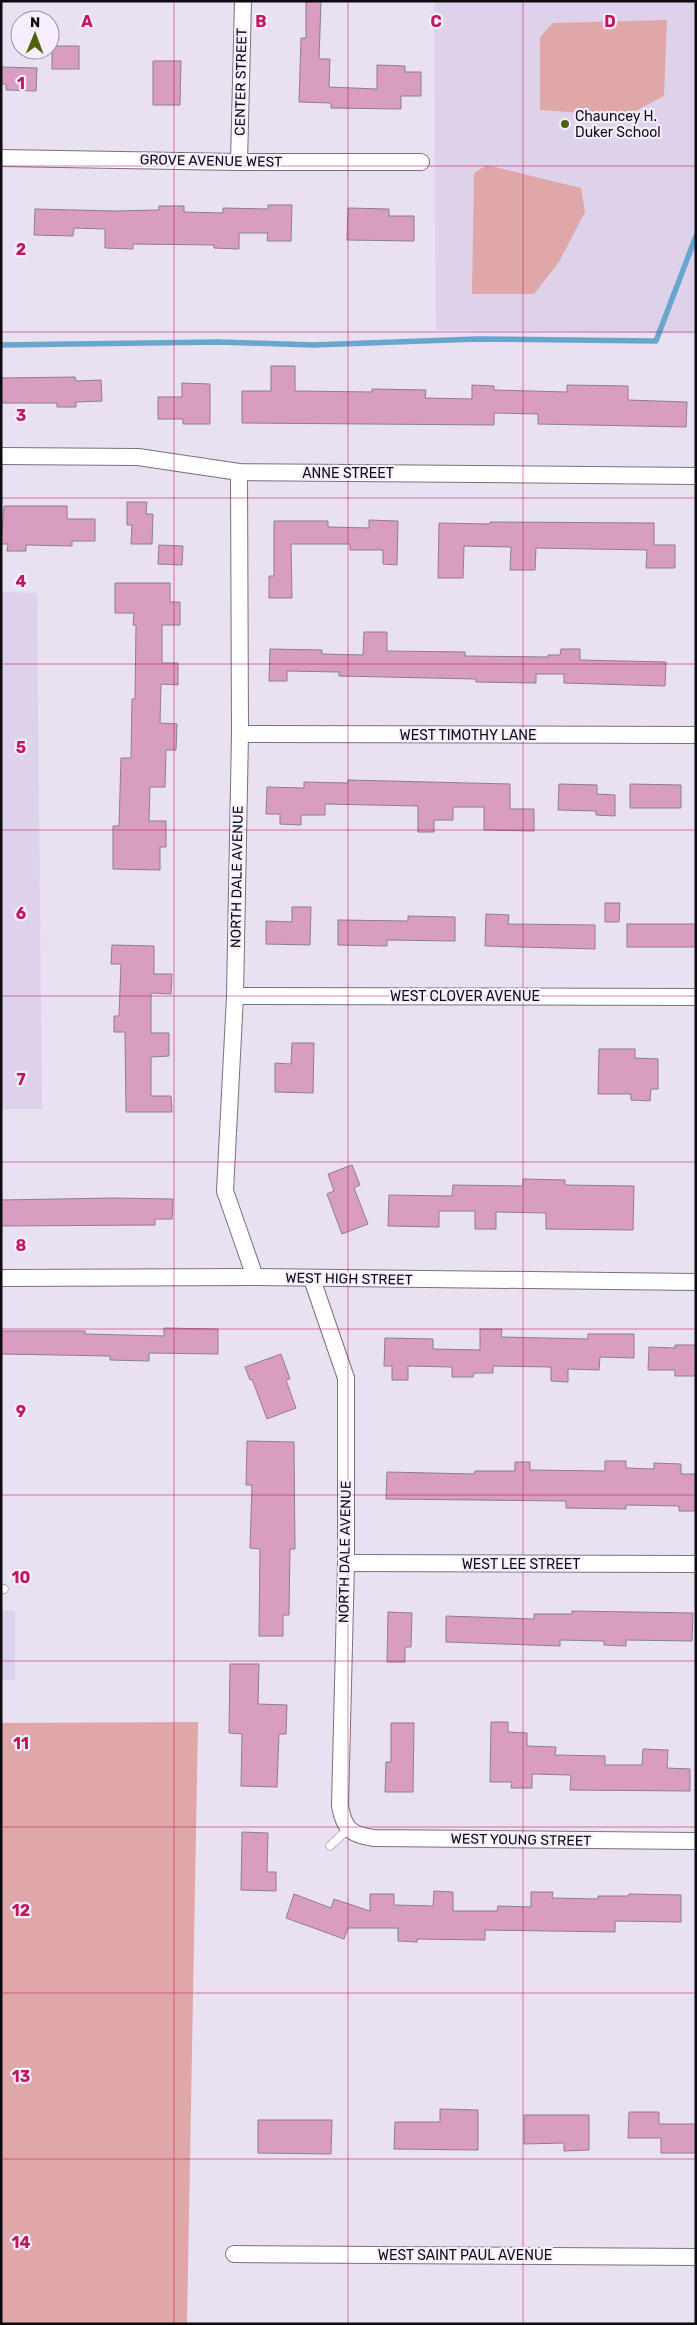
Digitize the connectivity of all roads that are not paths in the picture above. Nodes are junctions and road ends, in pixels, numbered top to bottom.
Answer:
1 (243, 1) edge
2 (1, 158) edge
3 (239, 162) junction
4 (422, 162) dead end
5 (1, 456) edge
6 (239, 472) junction
7 (696, 476) edge
8 (240, 734) junction
9 (696, 735) edge
10 (235, 996) junction
11 (696, 997) edge
12 (1, 1278) edge
13 (255, 1278) junction
14 (312, 1279) junction
15 (696, 1282) edge
16 (346, 1563) junction
17 (696, 1564) edge
18 (348, 1829) junction
19 (696, 1841) edge
20 (330, 1846) dead end
21 (234, 2254) dead end
22 (696, 2257) edge

1 - 3 street, CENTER STREET
2 - 3 street, GROVE AVENUE WEST
3 - 4 street, GROVE AVENUE WEST
5 - 6 street, ANNE STREET
6 - 7 street, ANNE STREET
6 - 8 street, NORTH DALE AVENUE
8 - 9 street, WEST TIMOTHY LANE
8 - 10 street, NORTH DALE AVENUE
10 - 11 street, WEST CLOVER AVENUE
10 - 13 street, NORTH DALE AVENUE
12 - 13 street, WEST HIGH STREET
13 - 14 street, WEST HIGH STREET
14 - 15 street, WEST HIGH STREET
14 - 16 street, NORTH DALE AVENUE
16 - 17 street, WEST LEE STREET
16 - 18 street, NORTH DALE AVENUE
18 - 19 street, WEST YOUNG STREET
18 - 20 lane
21 - 22 street, WEST SAINT PAUL AVENUE

